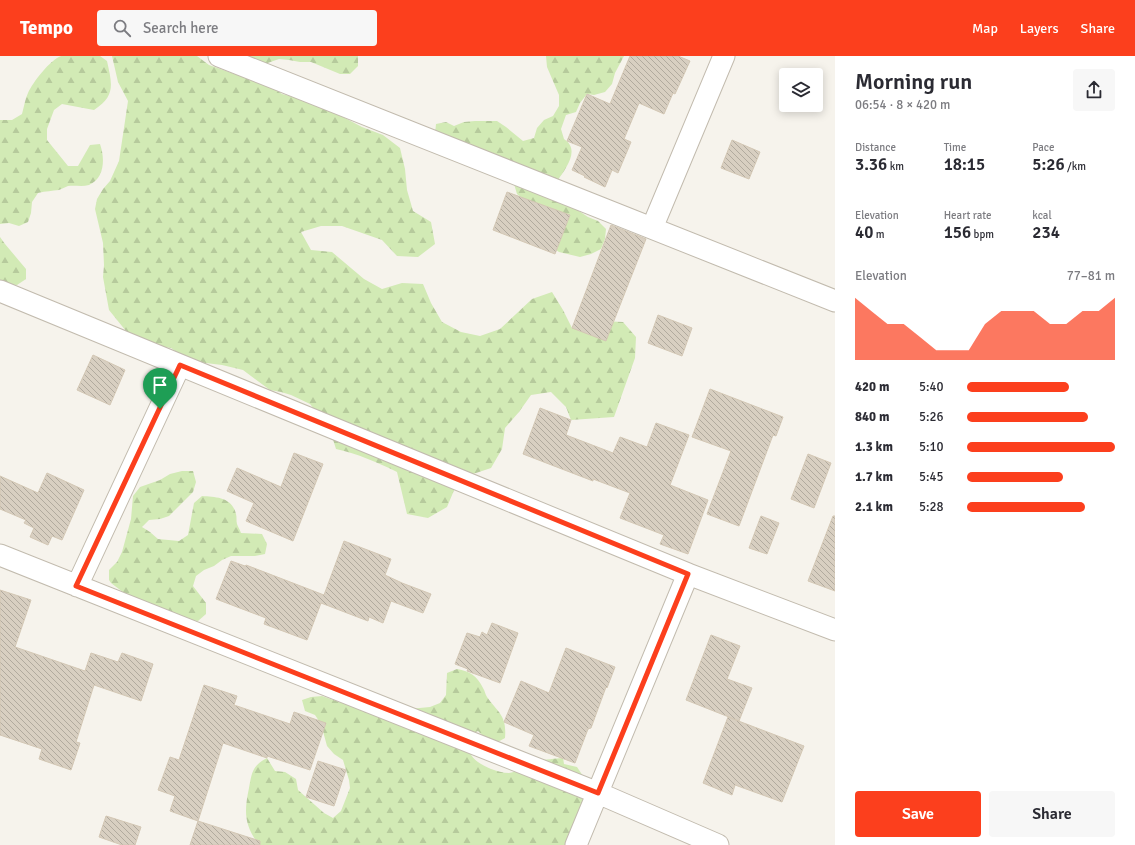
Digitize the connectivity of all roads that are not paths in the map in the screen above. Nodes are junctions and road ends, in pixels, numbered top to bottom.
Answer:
1 (219, 56) edge
2 (724, 56) edge
3 (652, 228) junction
4 (0, 291) edge
5 (835, 301) edge
6 (180, 365) junction
7 (0, 555) edge
8 (688, 574) junction
9 (76, 586) junction
10 (835, 630) edge
11 (598, 793) junction
12 (576, 845) edge
13 (718, 845) edge

1 - 3 street
2 - 3 street
3 - 5 street
4 - 6 street
6 - 8 street
6 - 9 street
7 - 9 street
8 - 10 street
8 - 11 street
9 - 11 street
11 - 12 street
11 - 13 street

